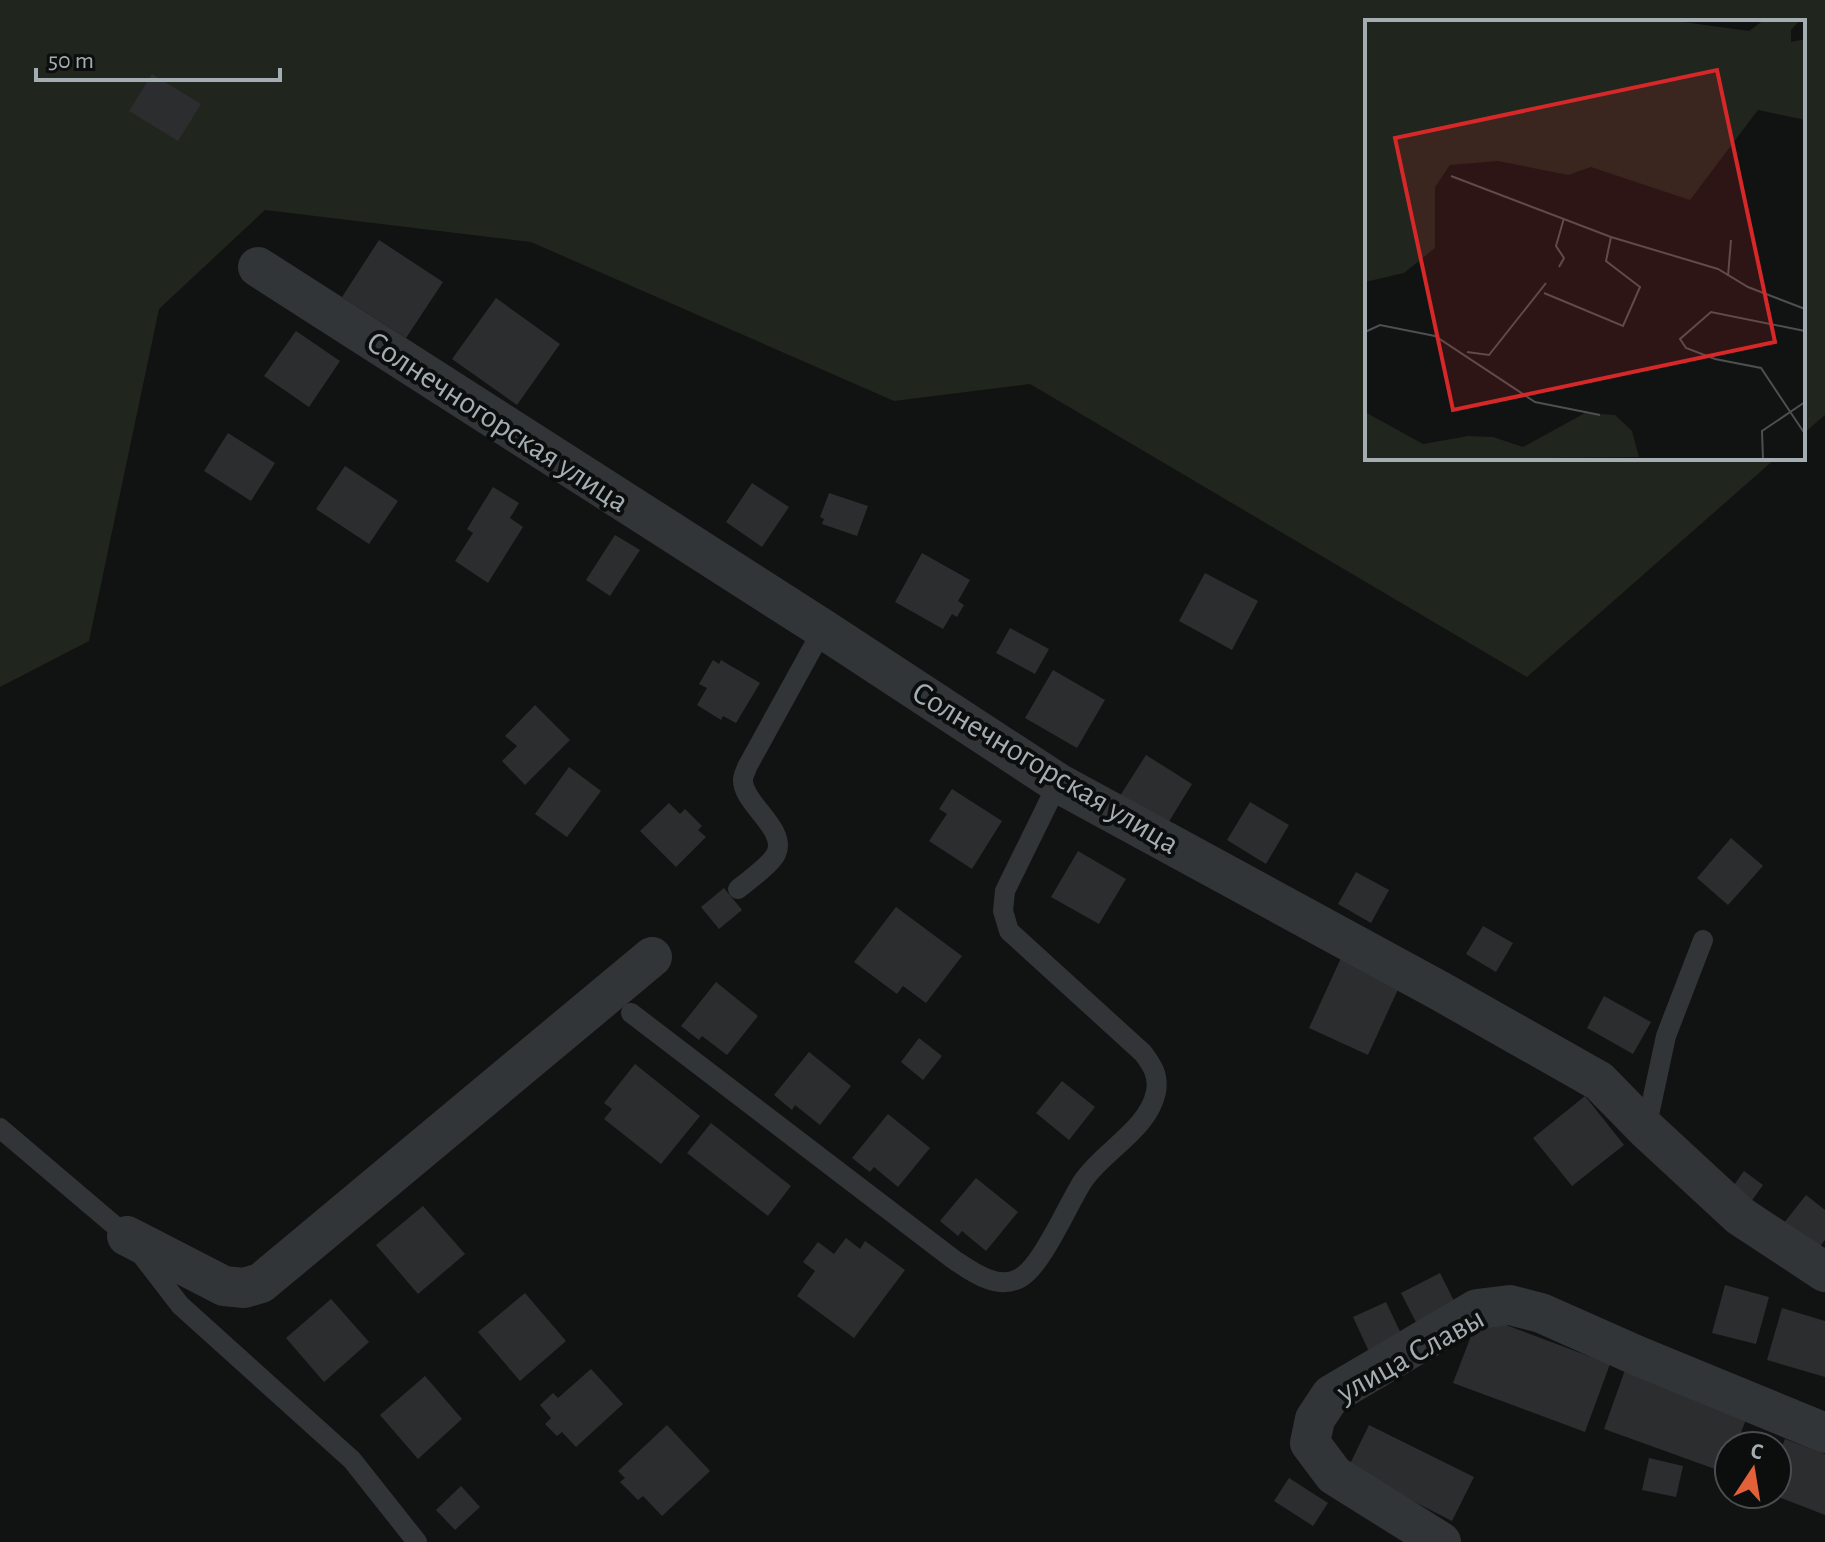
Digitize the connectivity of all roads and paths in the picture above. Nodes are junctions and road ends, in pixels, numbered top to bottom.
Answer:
1 (258, 267) dead end
2 (823, 629) junction
3 (1058, 783) junction
4 (738, 889) dead end
5 (1703, 940) dead end
6 (652, 957) dead end
7 (631, 1013) dead end
8 (0, 1128) edge
9 (1646, 1129) junction
10 (127, 1236) junction
11 (1825, 1272) edge
12 (1825, 1433) edge
13 (417, 1542) edge
14 (1441, 1542) edge

1 - 2 street, Солнечногорская улица
2 - 3 street, Солнечногорская улица
2 - 4 lane
3 - 7 lane
3 - 9 street, Солнечногорская улица
5 - 9 lane
6 - 10 street
8 - 10 lane
9 - 11 street, Солнечногорская улица
10 - 13 lane
12 - 14 street, улица Славы

